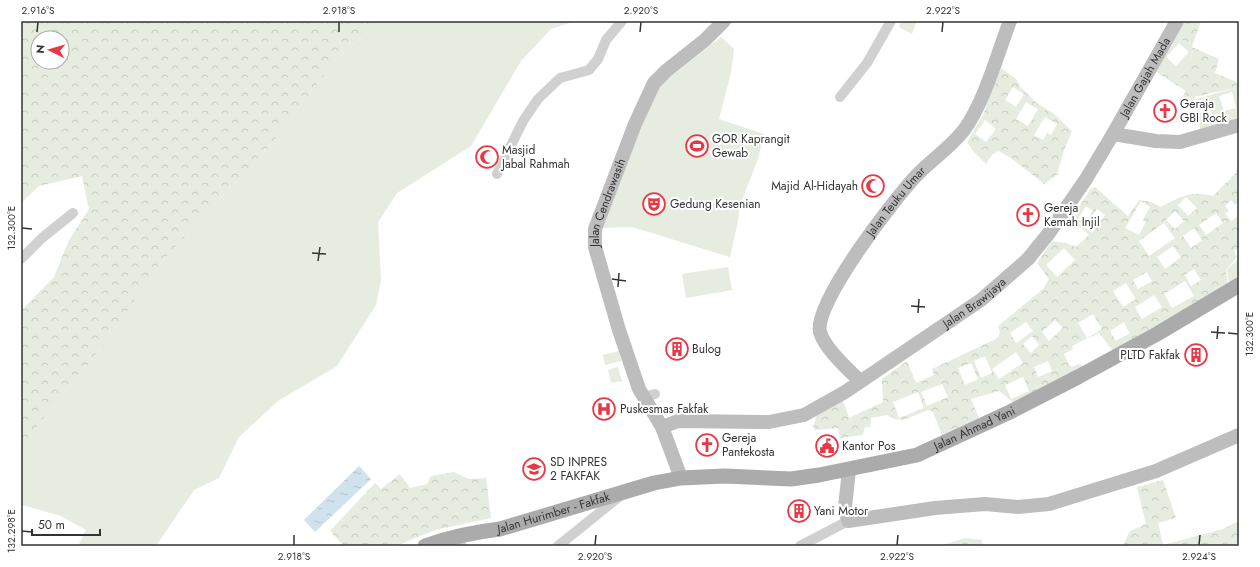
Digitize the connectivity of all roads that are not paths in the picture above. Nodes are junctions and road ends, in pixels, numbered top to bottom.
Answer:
1 (622, 21) edge
2 (724, 21) edge
3 (891, 21) edge
4 (1010, 21) edge
5 (1177, 21) edge
6 (840, 98) dead end
7 (1239, 125) edge
8 (1113, 134) junction
9 (497, 174) dead end
10 (73, 213) dead end
11 (21, 259) edge
12 (1239, 285) edge
13 (860, 381) junction
14 (662, 427) junction
15 (1239, 435) edge
16 (849, 470) junction
17 (681, 478) junction
18 (626, 491) junction
19 (848, 521) junction
20 (446, 539) junction
21 (425, 546) edge
22 (462, 546) edge
23 (558, 546) edge
24 (800, 546) edge

1 - 9 street
2 - 14 main road, Jalan Cendrawasih
3 - 6 street
4 - 13 main road, Jalan Teuku Umar
5 - 8 main road, Jalan Gajah Mada
7 - 8 main road
8 - 13 main road, Jalan Brawijaya
10 - 11 street
12 - 16 main road, Jalan Ahmad Yani
13 - 14 main road, Jalan Brawijaya
14 - 17 main road, Jalan Cendrawasih
15 - 19 main road
16 - 17 main road, Jalan Ahmad Yani
16 - 19 main road
17 - 18 main road, Jalan Hurimber - Fakfak
18 - 20 main road, Jalan Hurimber - Fakfak
18 - 23 street
19 - 24 street
20 - 21 main road, Jalan Hurimber - Fakfak
20 - 22 street

